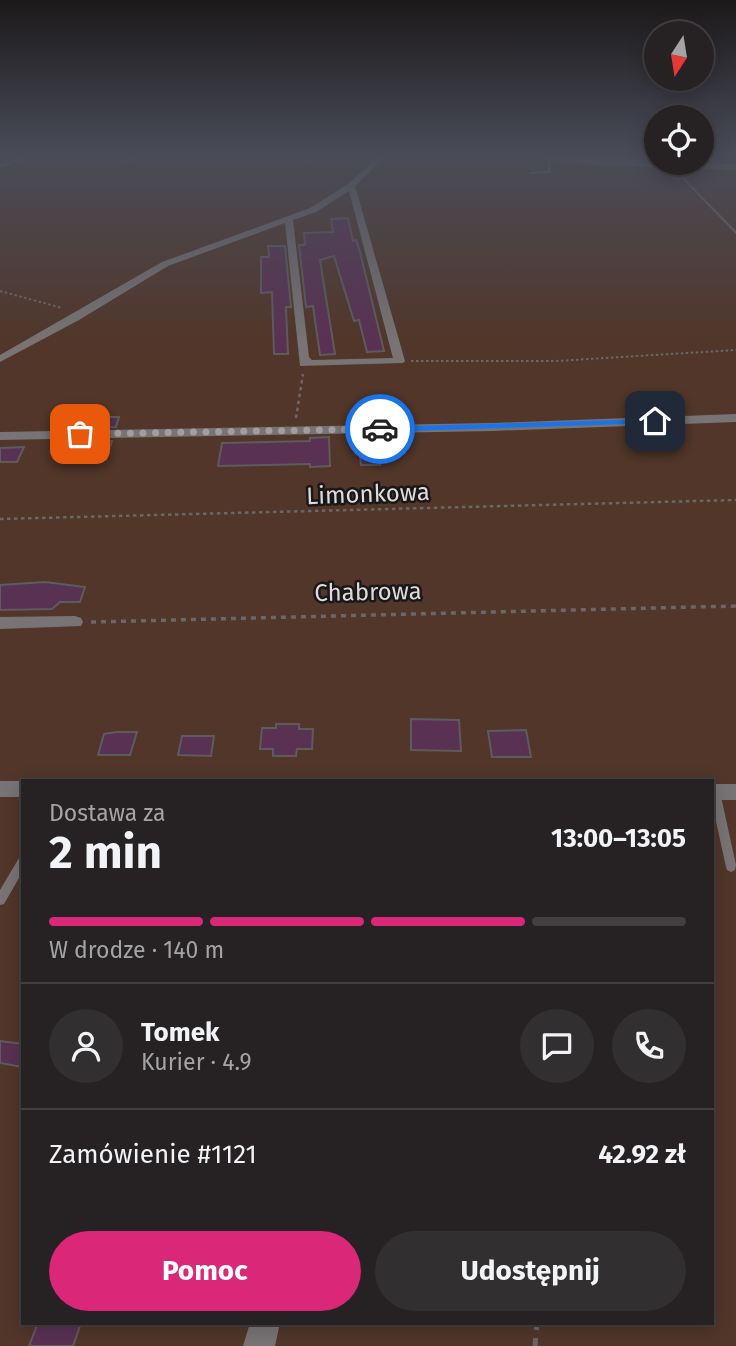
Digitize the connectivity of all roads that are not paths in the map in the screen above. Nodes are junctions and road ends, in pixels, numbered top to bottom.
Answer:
1 (292, 218) edge
2 (360, 218) edge
3 (721, 218) edge
4 (289, 219) junction
5 (736, 233) edge
6 (0, 359) edge
7 (736, 418) edge
8 (0, 436) edge
9 (75, 622) road end
10 (0, 623) edge
11 (0, 789) edge
12 (21, 789) edge
13 (714, 792) edge
14 (736, 792) edge
15 (21, 864) edge
16 (731, 867) dead end
17 (0, 900) edge
18 (264, 1325) edge
19 (259, 1346) edge

1 - 4 street
2 - 4 street
3 - 5 lane
4 - 6 street
7 - 8 street
9 - 10 street
11 - 12 street
13 - 14 street
13 - 16 lane
15 - 17 lane
18 - 19 street

